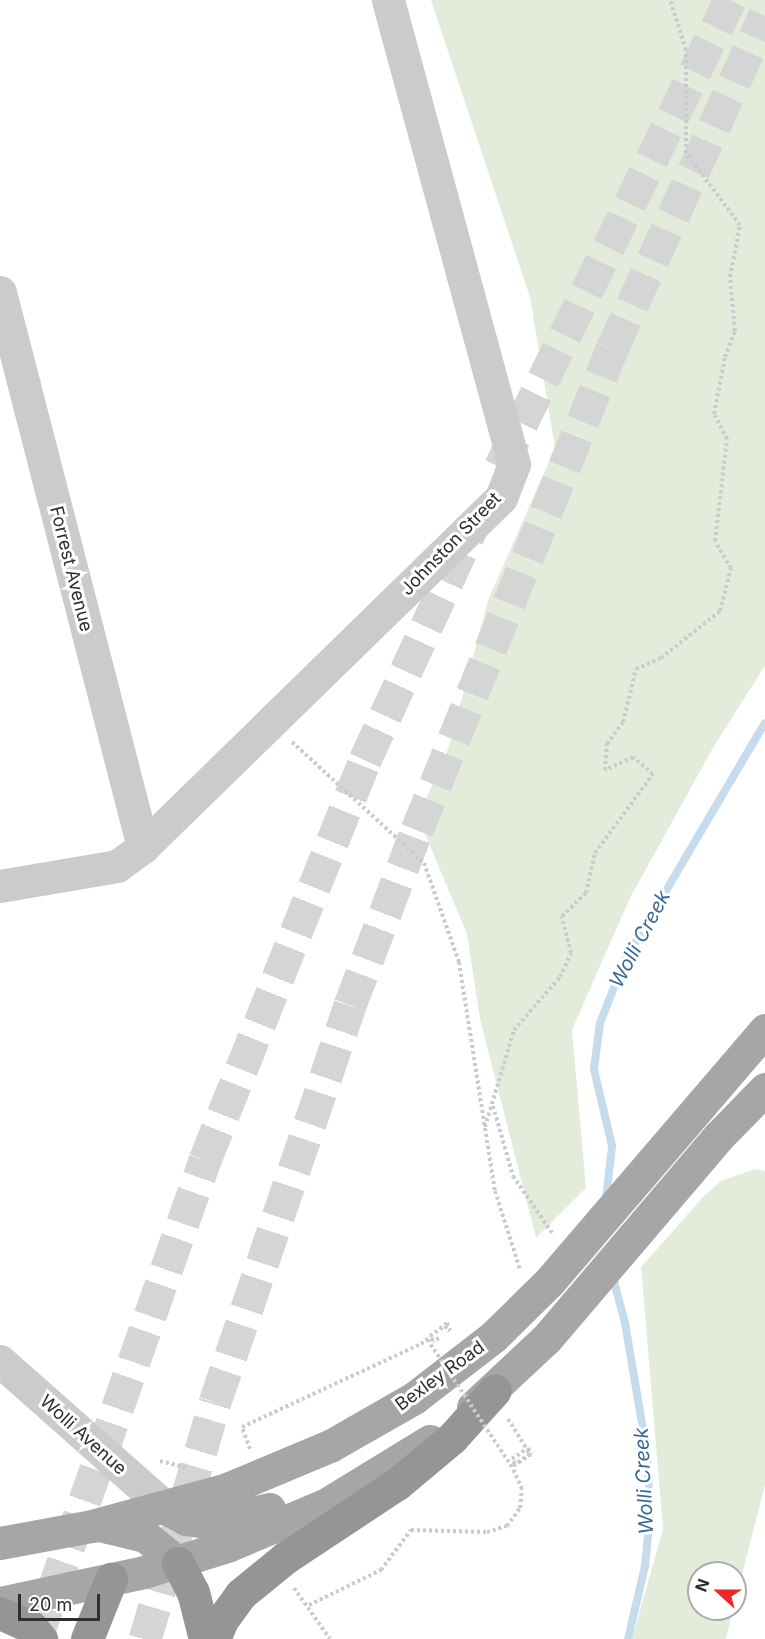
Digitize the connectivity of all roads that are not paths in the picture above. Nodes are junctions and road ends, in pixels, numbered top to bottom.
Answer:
1 (388, 0) edge
2 (0, 292) edge
3 (142, 847) junction
4 (0, 886) edge
5 (765, 1030) edge
6 (729, 1069) junction
7 (762, 1100) edge
8 (0, 1361) edge
9 (500, 1402) junction
10 (389, 1468) junction
11 (166, 1508) junction
12 (92, 1526) junction
13 (135, 1532) junction
14 (0, 1543) edge
15 (178, 1563) junction
16 (111, 1578) junction
17 (0, 1603) edge
18 (0, 1613) edge
19 (41, 1639) edge
20 (87, 1639) edge
21 (205, 1639) edge
22 (214, 1639) edge

1 - 3 street, Johnston Street
2 - 3 street, Forrest Avenue
3 - 4 street, Johnston Street
5 - 6 main road, Bexley Road
6 - 7 main road
6 - 11 main road, Bexley Road
7 - 9 main road
8 - 11 street, Wolli Avenue
9 - 10 main road
9 - 22 highway
10 - 11 main road
10 - 15 main road
11 - 12 main road, Bexley Road
11 - 13 main road
12 - 13 main road
12 - 14 main road, Bexley Road
13 - 15 main road
13 - 16 main road
15 - 16 main road
15 - 21 highway
16 - 17 main road
16 - 20 highway
18 - 19 highway

